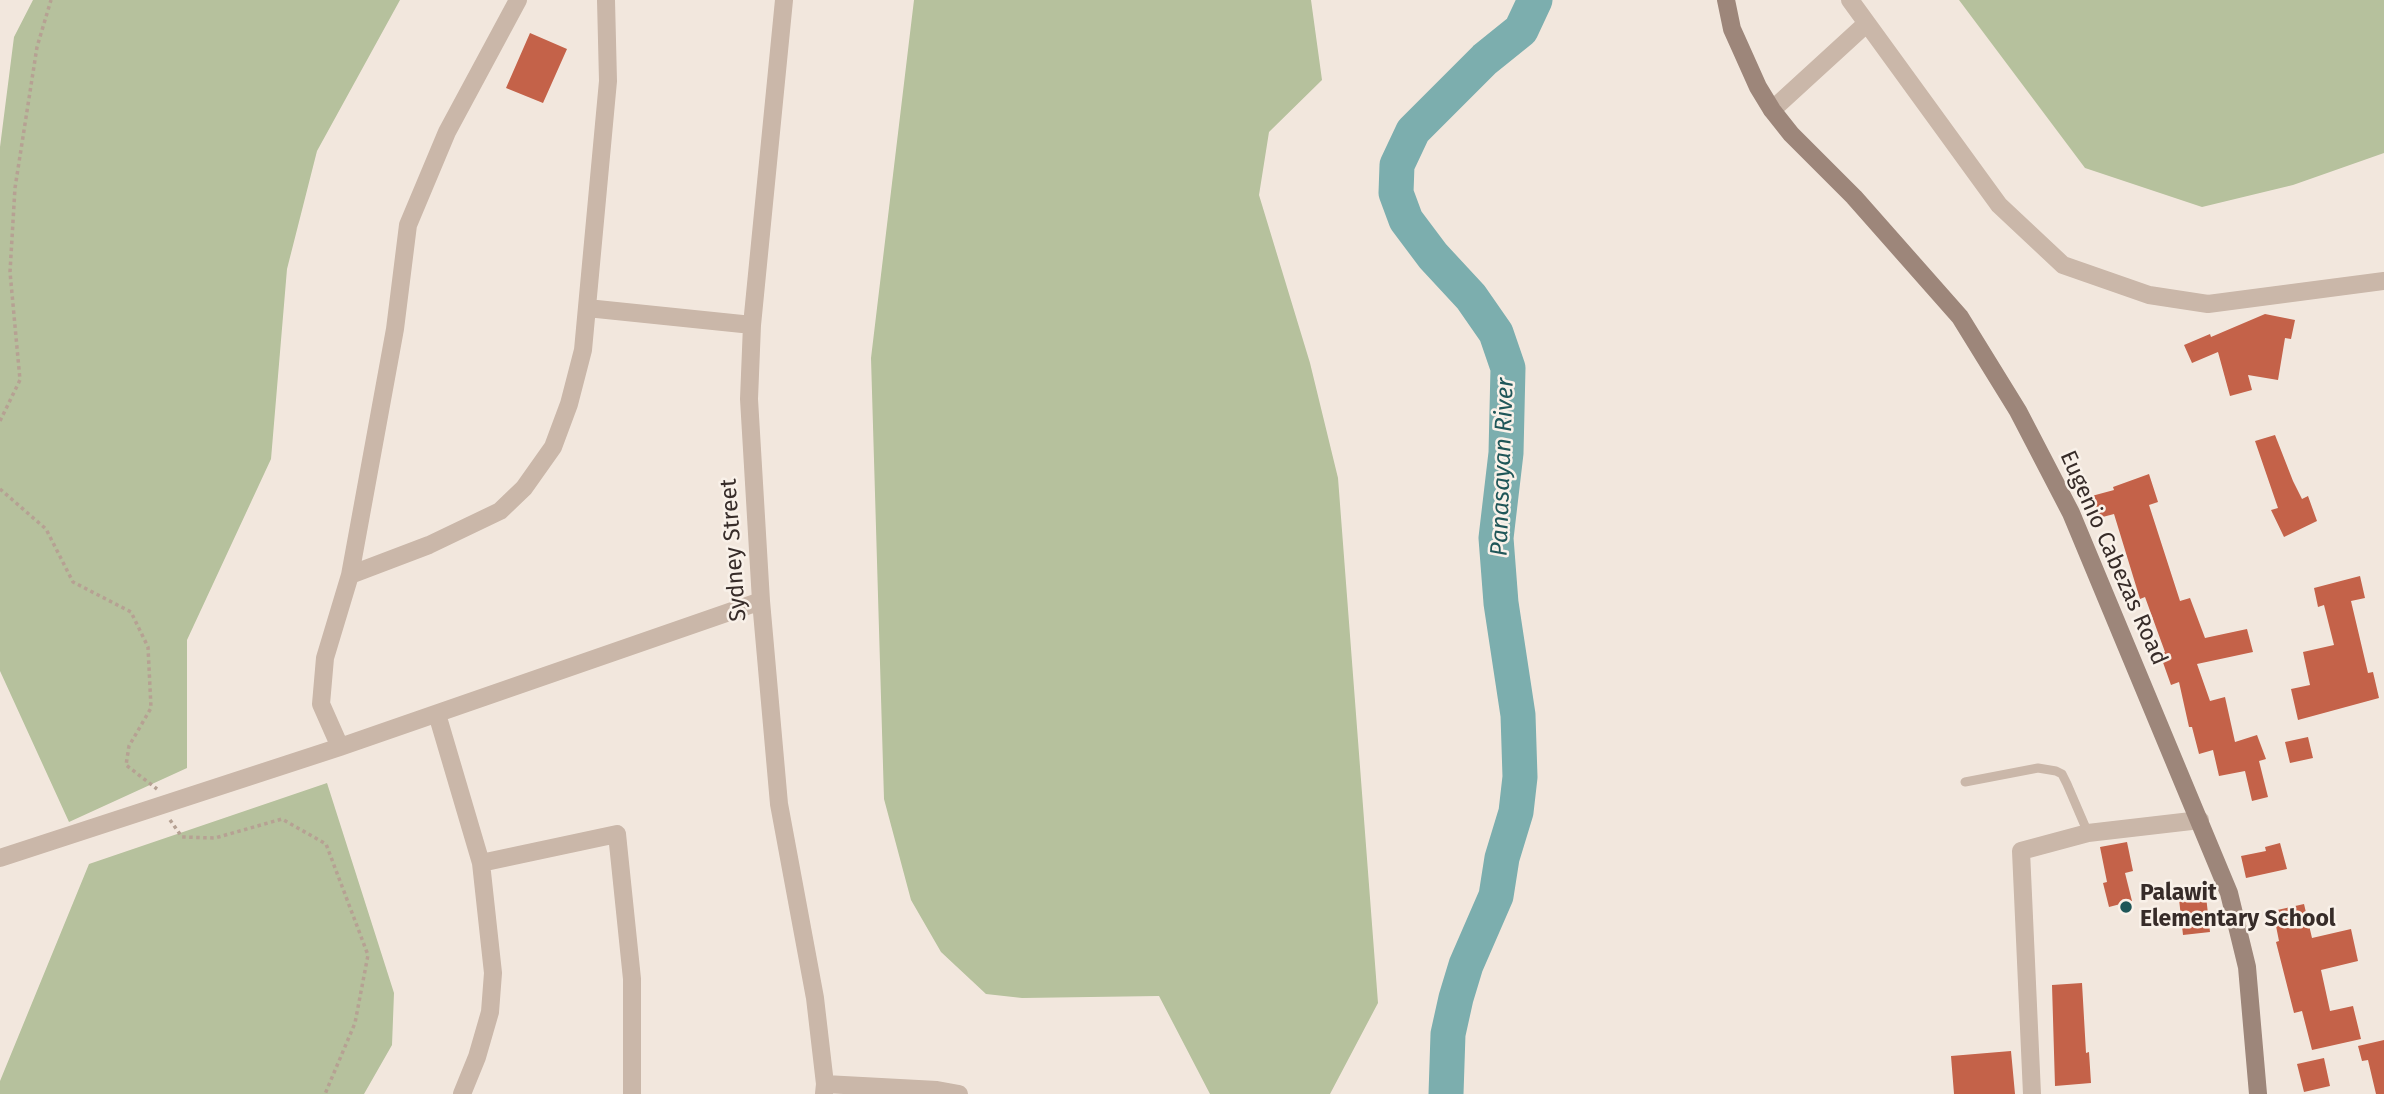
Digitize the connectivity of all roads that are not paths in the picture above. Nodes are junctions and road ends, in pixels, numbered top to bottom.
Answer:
1 (518, 0) edge
2 (606, 0) edge
3 (785, 0) edge
4 (1726, 0) edge
5 (1850, 0) edge
6 (1866, 24) junction
7 (1772, 110) junction
8 (2384, 281) edge
9 (587, 308) junction
10 (752, 325) junction
11 (350, 575) junction
12 (761, 601) junction
13 (437, 714) junction
14 (340, 747) junction
15 (1965, 782) dead end
16 (2200, 820) junction
17 (2088, 833) junction
18 (0, 858) edge
19 (481, 863) junction
20 (825, 1089) edge
21 (462, 1094) edge
22 (632, 1094) edge
23 (959, 1094) edge
24 (2032, 1094) edge
25 (2258, 1094) edge

1 - 11 street
2 - 9 street
3 - 10 street, Sydney Street
4 - 7 street, Eugenio Cabezas Road
5 - 6 street
6 - 7 street
6 - 8 street
7 - 16 street, Eugenio Cabezas Road
9 - 10 street
9 - 11 street
10 - 12 street, Sydney Street
11 - 14 street
12 - 13 street
12 - 20 street, Sydney Street
13 - 14 street
13 - 19 street
14 - 18 street
15 - 17 lane
16 - 17 street
16 - 25 street, Eugenio Cabezas Road
17 - 24 street
19 - 21 street
19 - 22 street
20 - 23 street

